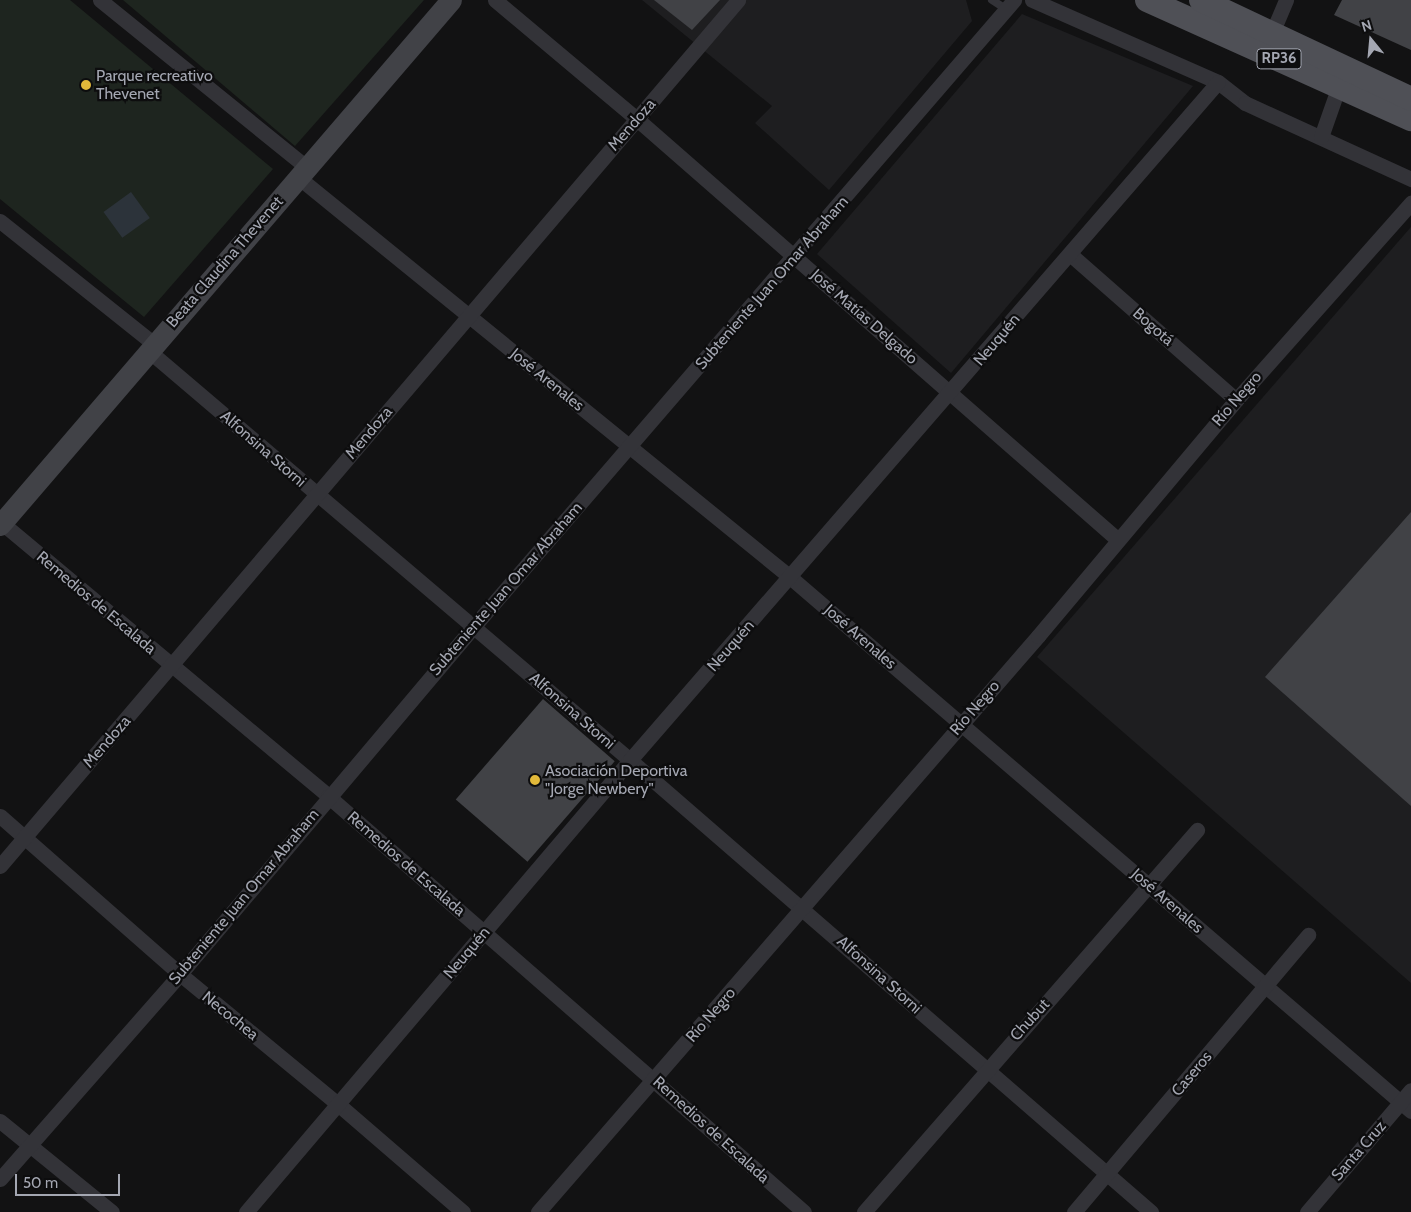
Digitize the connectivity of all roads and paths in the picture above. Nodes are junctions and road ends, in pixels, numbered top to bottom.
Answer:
1 (100, 0) edge
2 (450, 0) edge
3 (495, 0) edge
4 (738, 0) edge
5 (992, 0) edge
6 (1032, 0) edge
7 (1147, 0) edge
8 (1201, 0) edge
9 (1286, 0) edge
10 (1010, 5) edge
11 (1272, 33) junction
12 (1218, 82) junction
13 (1338, 86) junction
14 (1411, 99) edge
15 (1411, 119) edge
16 (638, 120) junction
17 (1321, 137) junction
18 (302, 172) junction
19 (1411, 179) edge
20 (1411, 203) edge
21 (0, 221) edge
22 (1070, 254) junction
23 (796, 257) junction
24 (467, 316) junction
25 (152, 347) junction
26 (951, 394) junction
27 (1236, 400) junction
28 (630, 446) junction
29 (316, 495) junction
30 (1, 524) edge
31 (1117, 539) junction
32 (790, 577) junction
33 (474, 626) junction
34 (172, 666) junction
35 (960, 724) junction
36 (630, 760) junction
37 (328, 796) junction
38 (0, 816) edge
39 (1197, 830) dead end
40 (25, 838) junction
41 (0, 866) edge
42 (1150, 886) junction
43 (802, 909) junction
44 (485, 933) junction
45 (1308, 935) dead end
46 (180, 974) junction
47 (1266, 987) junction
48 (985, 1070) junction
49 (655, 1080) junction
50 (1411, 1090) edge
51 (339, 1105) junction
52 (1406, 1107) edge
53 (0, 1121) edge
54 (28, 1145) junction
55 (1107, 1174) junction
56 (0, 1178) edge
57 (540, 1211) edge
58 (112, 1212) edge
59 (246, 1212) edge
60 (463, 1212) edge
61 (804, 1212) edge
62 (864, 1212) edge
63 (1074, 1212) edge
64 (1151, 1212) edge
65 (1307, 1212) edge

1 - 18 street, José Arenales
2 - 18 main road, Beata Claudina Thevenet
3 - 16 street, José Matías Delgado
4 - 16 street, Mendoza
5 - 10 lane
6 - 12 street
7 - 13 main road, RP36
8 - 11 main road, RP36
9 - 11 street
10 - 23 street, Subteniente Juan Omar Abraham
11 - 14 main road, RP36
12 - 17 street
12 - 22 street, Neuquén
13 - 15 main road, RP36
13 - 17 street
16 - 23 street, José Matías Delgado
16 - 24 street, Mendoza
17 - 19 street
18 - 24 street, José Arenales
18 - 25 main road, Beata Claudina Thevenet
20 - 27 street, Río Negro
21 - 25 street, Alfonsina Storni
22 - 26 street, Neuquén
22 - 27 street, Bogotá
23 - 26 street, José Matías Delgado
23 - 28 street, Subteniente Juan Omar Abraham
24 - 28 street, José Arenales
24 - 29 street, Mendoza
25 - 29 street, Alfonsina Storni
25 - 30 main road, Beata Claudina Thevenet
26 - 31 street, José Matías Delgado
26 - 32 street, Neuquén
27 - 31 street, Río Negro
28 - 32 street, José Arenales
28 - 33 street, Subteniente Juan Omar Abraham
29 - 33 street, Alfonsina Storni
29 - 34 street, Mendoza
30 - 34 street, Remedios de Escalada
31 - 35 street, Río Negro
32 - 35 street, José Arenales
32 - 36 street, Neuquén
33 - 36 street, Alfonsina Storni
33 - 37 street, Subteniente Juan Omar Abraham
34 - 37 street, Remedios de Escalada
34 - 40 street, Mendoza
35 - 42 street, José Arenales
35 - 43 street, Río Negro
36 - 43 street, Alfonsina Storni
36 - 44 street, Neuquén
37 - 44 street, Remedios de Escalada
37 - 46 street, Subteniente Juan Omar Abraham
38 - 40 street, Necochea
39 - 42 street, Chubut
40 - 41 street, Mendoza
40 - 46 street, Necochea
42 - 47 street, José Arenales
42 - 48 street, Chubut
43 - 48 street, Alfonsina Storni
43 - 49 street, Río Negro
44 - 49 street, Remedios de Escalada
44 - 51 street, Neuquén
45 - 47 street, Caseros
46 - 51 street, Necochea
46 - 54 street, Subteniente Juan Omar Abraham
47 - 52 street, José Arenales
47 - 55 street, Caseros
48 - 55 street, Alfonsina Storni
48 - 62 street, Chubut
49 - 57 street, Río Negro
49 - 61 street, Remedios de Escalada
50 - 52 street, Santa Cruz
51 - 59 street, Neuquén
51 - 60 street, Necochea
52 - 65 street, Santa Cruz
53 - 54 street
54 - 56 street, Subteniente Juan Omar Abraham
54 - 58 street
55 - 63 street, Caseros
55 - 64 street, Alfonsina Storni

